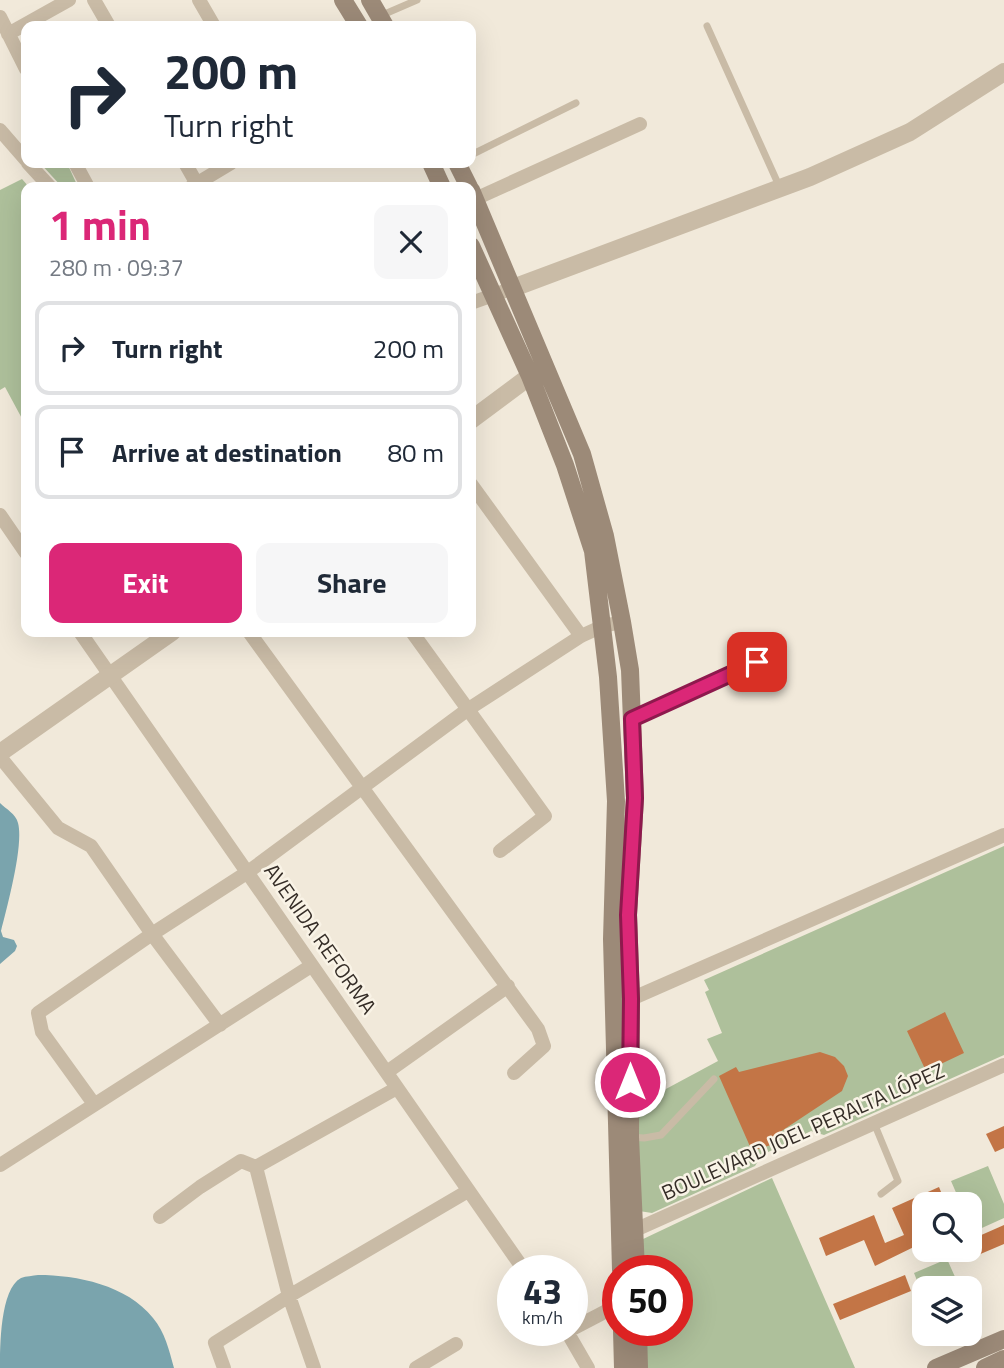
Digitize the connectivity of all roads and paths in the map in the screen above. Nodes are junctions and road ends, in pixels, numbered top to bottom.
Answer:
1 (69, 0) edge
2 (94, 0) edge
3 (200, 0) edge
4 (343, 0) edge
5 (370, 0) edge
6 (417, 0) edge
7 (0, 17) edge
8 (31, 21) edge
9 (106, 21) edge
10 (211, 21) edge
11 (356, 21) edge
12 (382, 21) edge
13 (707, 26) dead end
14 (21, 27) edge
15 (8, 34) junction
16 (21, 59) edge
17 (1004, 72) edge
18 (576, 103) dead end
19 (640, 124) dead end
20 (0, 130) edge
21 (476, 153) edge
22 (21, 155) edge
23 (33, 168) edge
24 (223, 168) edge
25 (45, 182) edge
26 (199, 182) edge
27 (781, 189) junction
28 (476, 190) edge
29 (476, 201) edge
30 (476, 256) edge
31 (513, 288) junction
32 (494, 293) junction
33 (476, 301) edge
34 (538, 373) junction
35 (476, 416) edge
36 (476, 491) edge
37 (0, 515) edge
38 (21, 546) edge
39 (622, 622) junction
40 (603, 626) junction
41 (581, 636) junction
42 (83, 637) edge
43 (165, 637) edge
44 (253, 637) edge
45 (416, 637) edge
46 (757, 662) dead end
47 (110, 675) junction
48 (467, 710) junction
49 (632, 719) junction
50 (0, 755) edge
51 (364, 787) junction
52 (635, 798) junction
53 (617, 801) junction
54 (1004, 835) edge
55 (500, 851) dead end
56 (248, 872) junction
57 (152, 934) junction
58 (311, 966) junction
59 (508, 986) junction
60 (631, 999) junction
61 (220, 1024) junction
62 (1004, 1065) edge
63 (387, 1072) junction
64 (514, 1073) dead end
65 (714, 1079) dead end
66 (397, 1088) junction
67 (94, 1104) junction
68 (873, 1124) junction
69 (624, 1137) junction
70 (0, 1165) edge
71 (256, 1167) junction
72 (468, 1191) junction
73 (881, 1194) dead end
74 (160, 1217) dead end
75 (635, 1230) junction
76 (620, 1241) junction
77 (513, 1255) edge
78 (620, 1255) edge
79 (636, 1255) edge
80 (289, 1296) junction
81 (1004, 1339) edge
82 (456, 1343) dead end
83 (577, 1346) edge
84 (622, 1346) edge
85 (638, 1346) edge
86 (1004, 1359) edge
87 (940, 1367) edge
88 (224, 1368) edge
89 (314, 1368) edge
90 (416, 1368) edge
91 (588, 1368) edge
92 (623, 1368) edge
93 (639, 1368) edge
94 (985, 1368) edge

1 - 8 street
2 - 9 street
3 - 10 street
4 - 11 main road
5 - 12 main road
6 - 12 lane
7 - 15 street
13 - 27 lane
14 - 15 street
15 - 16 street
17 - 27 street
18 - 21 lane
19 - 28 street
20 - 22 street
23 - 25 street
24 - 26 street
27 - 31 street
29 - 31 main road
30 - 32 main road
31 - 32 street
31 - 34 main road
32 - 33 street
32 - 34 main road
34 - 35 street
34 - 39 main road
34 - 40 main road
36 - 41 street
37 - 38 street
39 - 40 street
39 - 49 main road
40 - 41 street
40 - 53 main road
41 - 48 street
42 - 47 street, AVENIDA REFORMA
43 - 47 street
44 - 51 street
45 - 48 street
46 - 49 lane
47 - 50 street
47 - 56 street, AVENIDA REFORMA
48 - 51 street
48 - 55 street
49 - 52 main road
50 - 57 street
51 - 56 street
51 - 59 street
52 - 53 main road
52 - 60 main road
53 - 69 main road
54 - 60 street
56 - 57 street
56 - 58 street, AVENIDA REFORMA
57 - 61 street
57 - 67 street
58 - 61 street
58 - 63 street, AVENIDA REFORMA
59 - 63 street
59 - 64 street
60 - 69 main road
61 - 67 street
62 - 68 street, BOULEVARD JOEL PERALTA LÓPEZ
63 - 66 street, AVENIDA REFORMA
65 - 69 lane
66 - 71 street
66 - 72 street, AVENIDA REFORMA
67 - 70 street
68 - 73 lane
68 - 75 street, BOULEVARD JOEL PERALTA LÓPEZ
69 - 75 main road
69 - 76 main road
71 - 74 street
71 - 80 street
72 - 77 street, AVENIDA REFORMA
72 - 80 street
75 - 76 street, BOULEVARD JOEL PERALTA LÓPEZ
75 - 79 main road
76 - 78 main road
80 - 88 street
80 - 89 street
81 - 87 main road
82 - 90 street
83 - 91 street
84 - 92 main road
85 - 93 main road
86 - 94 main road

